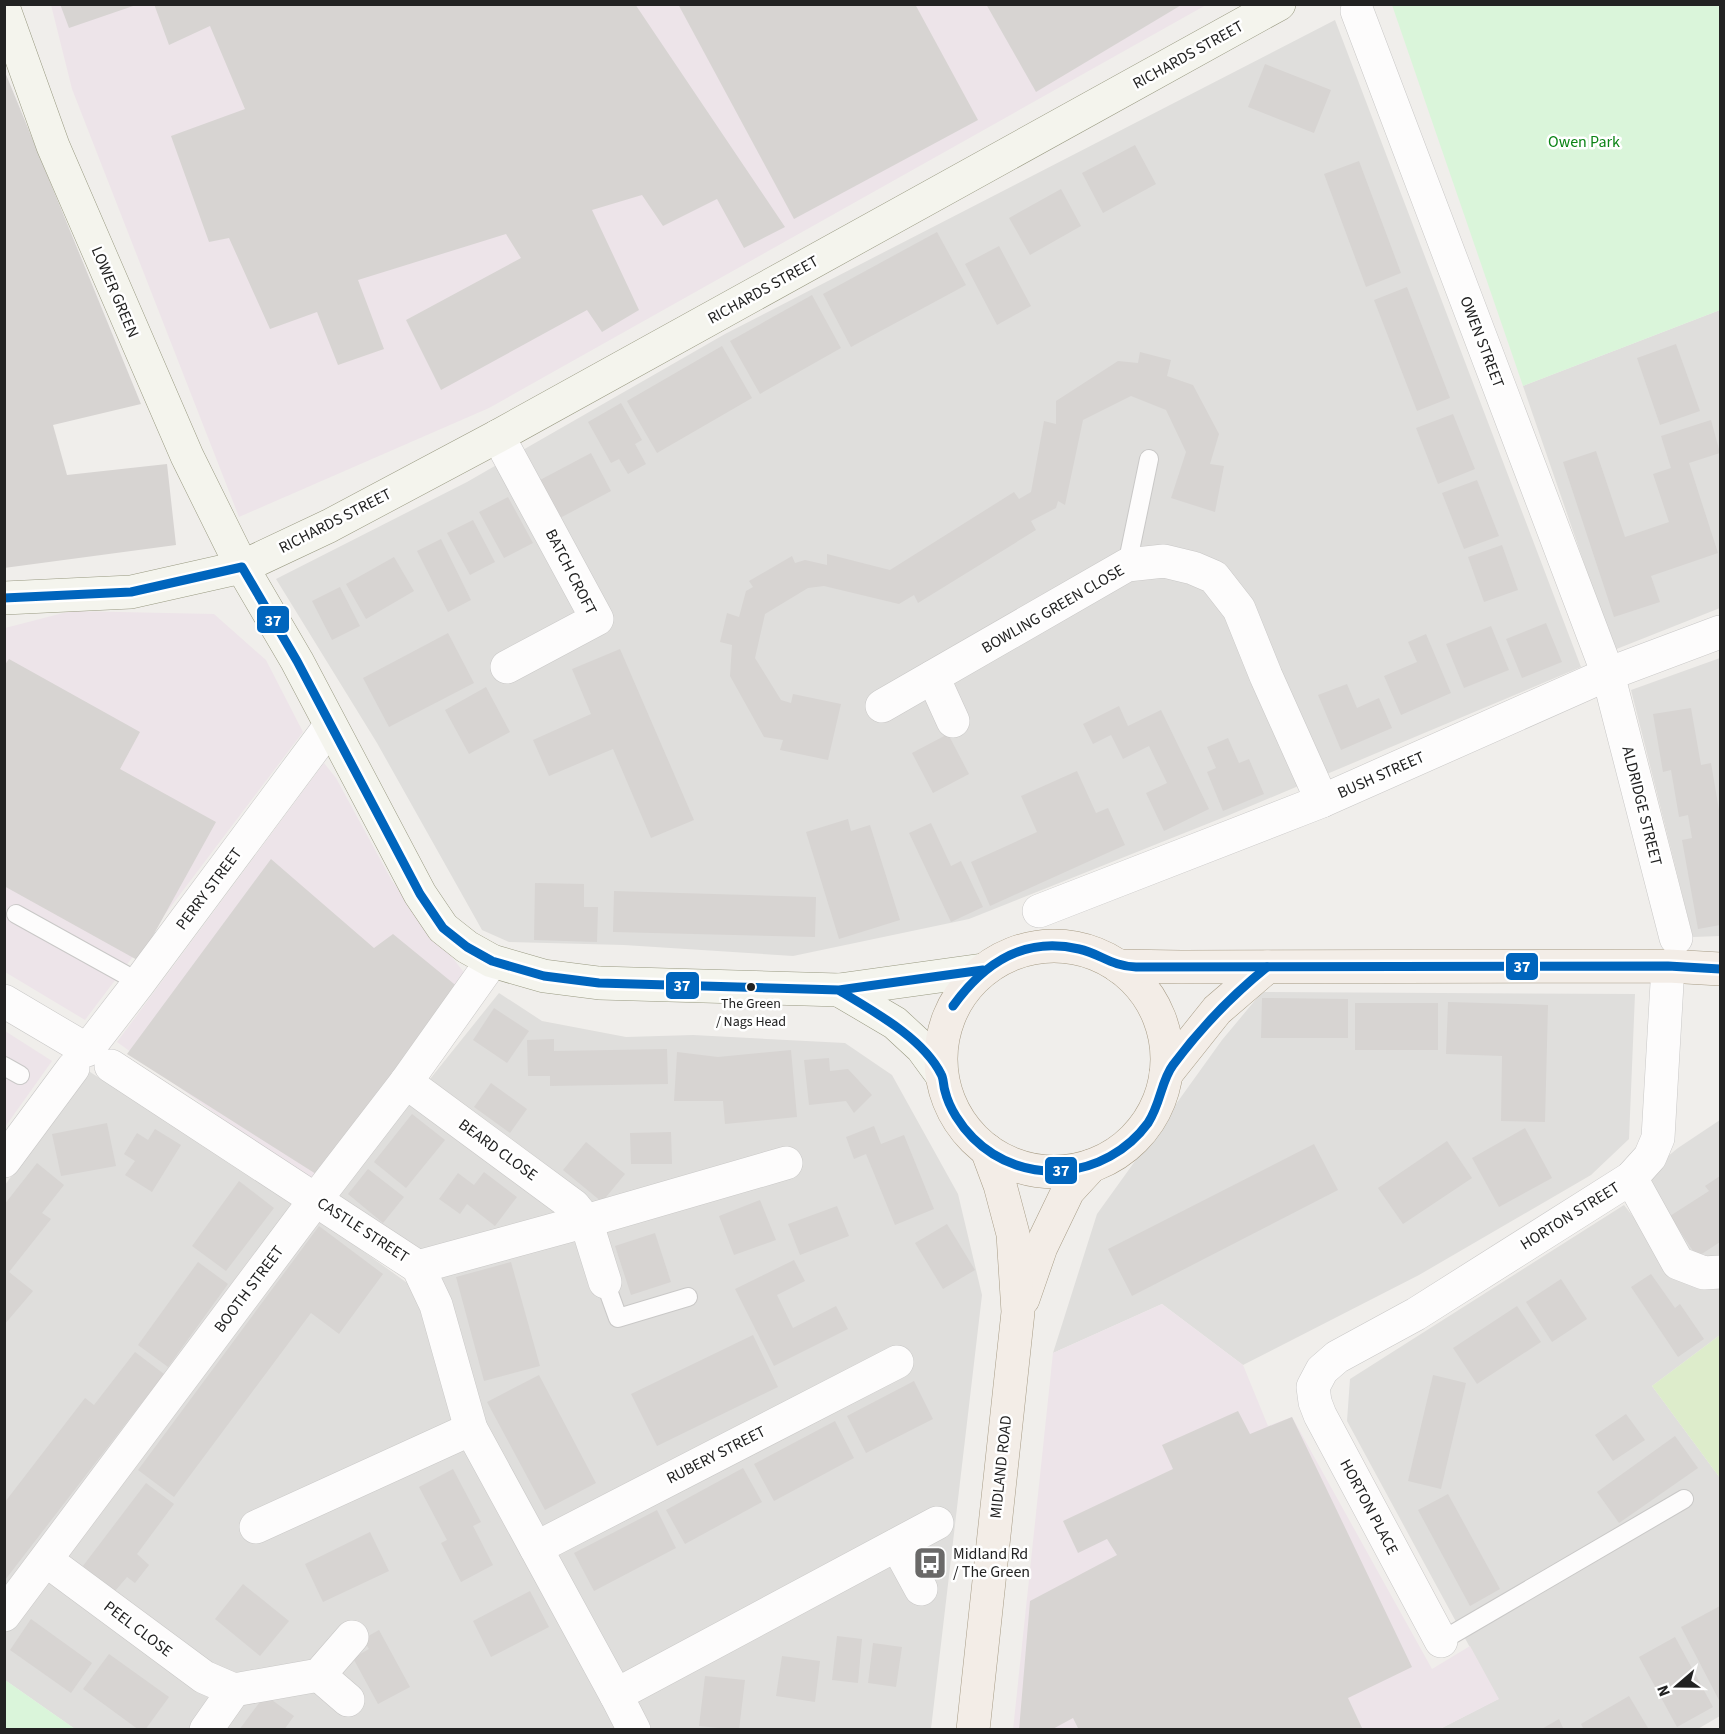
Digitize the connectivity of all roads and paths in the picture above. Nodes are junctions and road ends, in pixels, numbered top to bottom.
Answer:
1 (1279, 4) edge
2 (4, 9) edge
3 (1357, 11) dead end
4 (498, 436) junction
5 (1149, 459) dead end
6 (1127, 565) junction
7 (242, 567) junction
8 (4, 598) edge
9 (1720, 632) edge
10 (507, 667) dead end
11 (1608, 674) junction
12 (933, 677) junction
13 (882, 706) dead end
14 (953, 721) dead end
15 (330, 726) junction
16 (1322, 801) junction
17 (1039, 910) dead end
18 (16, 914) dead end
19 (1672, 952) junction
20 (492, 961) junction
21 (1118, 966) junction
22 (1267, 966) junction
23 (1720, 969) edge
24 (983, 970) junction
25 (138, 984) junction
26 (839, 990) junction
27 (4, 1001) edge
28 (90, 1061) junction
29 (942, 1074) junction
30 (1166, 1074) junction
31 (406, 1082) junction
32 (987, 1150) junction
33 (4, 1161) edge
34 (786, 1163) dead end
35 (1091, 1166) junction
36 (1631, 1178) junction
37 (316, 1199) junction
38 (586, 1221) junction
39 (418, 1267) junction
40 (1720, 1272) edge
41 (604, 1282) joint
42 (687, 1297) dead end
43 (1018, 1312) junction
44 (897, 1362) dead end
45 (1322, 1370) joint
46 (471, 1429) junction
47 (1684, 1498) dead end
48 (937, 1523) dead end
49 (256, 1527) dead end
50 (897, 1545) junction
51 (536, 1548) junction
52 (45, 1560) junction
53 (921, 1589) dead end
54 (4, 1615) edge
55 (352, 1637) dead end
56 (1441, 1641) joint
57 (319, 1675) junction
58 (234, 1690) junction
59 (616, 1695) junction
60 (348, 1700) dead end
61 (206, 1730) edge
62 (634, 1730) edge
63 (973, 1730) edge

1 - 4 street, RICHARDS STREET
2 - 7 street, LOWER GREEN
3 - 11 street, OWEN STREET
4 - 7 street, RICHARDS STREET
4 - 10 street, BATCH CROFT
5 - 6 lane
6 - 12 street, BOWLING GREEN CLOSE
6 - 16 street, BOWLING GREEN CLOSE
7 - 8 street, RICHARDS STREET
7 - 15 street, LOWER GREEN
9 - 11 street, BUSH STREET
11 - 16 street, BUSH STREET
11 - 19 street, ALDRIDGE STREET
12 - 13 street, BOWLING GREEN CLOSE
12 - 14 street
15 - 20 street, LOWER GREEN
15 - 25 street, PERRY STREET
16 - 17 street, BUSH STREET
18 - 25 lane
19 - 22 main road
19 - 23 main road
19 - 36 street, HORTON STREET
20 - 26 street, LOWER GREEN
20 - 31 street, BOOTH STREET
21 - 22 main road
21 - 24 main road
21 - 30 main road
22 - 30 main road
24 - 26 street, LOWER GREEN
24 - 29 main road
25 - 28 street, PERRY STREET
26 - 29 street
27 - 28 street, CASTLE STREET
28 - 33 street, PERRY STREET
28 - 37 street, CASTLE STREET
29 - 32 main road
30 - 35 main road
31 - 37 street, BOOTH STREET
31 - 38 street, BEARD CLOSE
32 - 35 main road
32 - 43 main road, MIDLAND ROAD
34 - 38 street
35 - 43 main road, MIDLAND ROAD
36 - 40 street
36 - 45 street, HORTON STREET
37 - 39 street, CASTLE STREET
37 - 52 street, BOOTH STREET
38 - 39 street
38 - 41 street
39 - 46 street, CASTLE STREET
41 - 42 lane
43 - 63 main road, MIDLAND ROAD
44 - 51 street, RUBERY STREET
45 - 56 street, HORTON PLACE
46 - 49 street
46 - 51 street, CASTLE STREET
47 - 56 lane
48 - 50 street
50 - 53 street
50 - 59 street
51 - 59 street, CASTLE STREET
52 - 54 street, BOOTH STREET
52 - 58 street, PEEL CLOSE
55 - 57 street
57 - 58 street
57 - 60 street
58 - 61 street
59 - 62 street, CASTLE STREET

